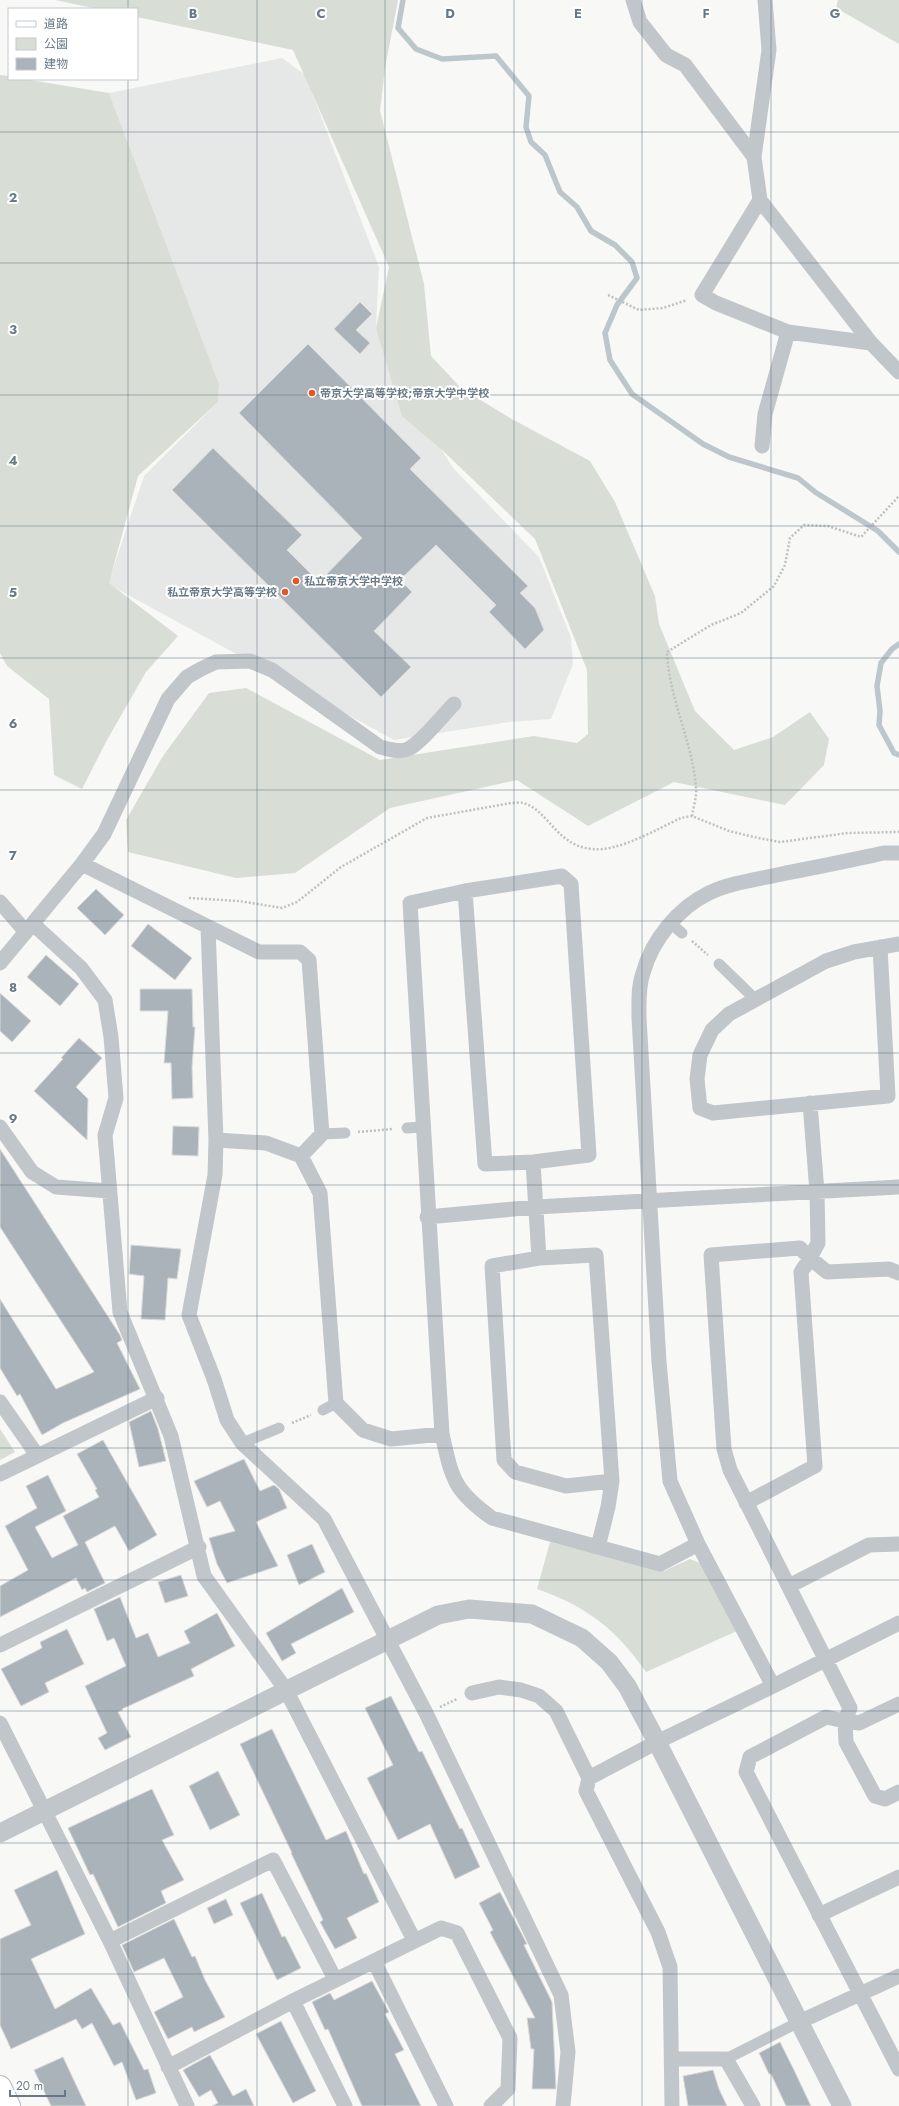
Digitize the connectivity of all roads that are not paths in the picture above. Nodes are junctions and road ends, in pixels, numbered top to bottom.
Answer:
1 (633, 0) edge
2 (765, 0) edge
3 (754, 157) junction
4 (760, 200) junction
5 (788, 332) junction
6 (871, 343) junction
7 (899, 372) edge
8 (762, 446) dead end
9 (454, 704) dead end
10 (899, 854) edge
11 (82, 864) junction
12 (465, 891) junction
13 (0, 902) edge
14 (670, 923) junction
15 (208, 927) junction
16 (29, 928) junction
17 (682, 933) road end
18 (899, 944) edge
19 (880, 947) junction
20 (0, 963) edge
21 (719, 964) road end
22 (755, 999) junction
23 (810, 1103) junction
24 (0, 1126) edge
25 (407, 1128) road end
26 (422, 1128) junction
27 (345, 1133) road end
28 (322, 1134) junction
29 (216, 1140) junction
30 (302, 1156) junction
31 (533, 1162) junction
32 (899, 1187) edge
33 (109, 1191) junction
34 (817, 1192) junction
35 (649, 1202) junction
36 (536, 1207) junction
37 (428, 1217) junction
38 (539, 1258) junction
39 (810, 1258) junction
40 (899, 1273) edge
41 (156, 1398) junction
42 (0, 1402) edge
43 (336, 1404) junction
44 (323, 1410) road end
45 (279, 1428) road end
46 (442, 1434) junction
47 (242, 1443) junction
48 (37, 1455) junction
49 (0, 1474) edge
50 (612, 1481) junction
51 (746, 1503) junction
52 (698, 1544) junction
53 (899, 1544) edge
54 (199, 1547) junction
55 (598, 1547) junction
56 (789, 1586) junction
57 (899, 1623) edge
58 (386, 1640) junction
59 (0, 1645) edge
60 (825, 1659) junction
61 (773, 1686) junction
62 (286, 1690) junction
63 (472, 1693) road end
64 (899, 1704) edge
65 (845, 1721) junction
66 (0, 1723) edge
67 (657, 1742) junction
68 (589, 1778) junction
69 (899, 1792) edge
70 (46, 1810) junction
71 (0, 1833) edge
72 (899, 1877) edge
73 (819, 1915) junction
74 (110, 1940) junction
75 (414, 1940) junction
76 (374, 1961) junction
77 (899, 1976) edge
78 (335, 1980) junction
79 (861, 1995) junction
80 (293, 2001) junction
81 (800, 2022) junction
82 (673, 2059) junction
83 (726, 2059) junction
84 (168, 2067) junction
85 (899, 2069) edge
86 (0, 2087) edge
87 (9, 2106) edge
88 (187, 2106) edge
89 (345, 2106) edge
90 (446, 2106) edge
91 (491, 2106) edge
92 (563, 2106) edge
93 (672, 2106) edge
94 (753, 2106) edge
95 (842, 2106) edge

1 - 3 street
2 - 3 street
3 - 4 street
4 - 5 street
4 - 6 street
5 - 6 street
5 - 8 street
6 - 7 street
9 - 11 street
10 - 14 street
11 - 15 street
11 - 16 street
12 - 26 street
12 - 31 street
12 - 31 street
13 - 16 street
14 - 17 street
14 - 35 street
15 - 28 street
15 - 29 street
16 - 20 street
16 - 33 street
18 - 19 street
19 - 22 street
19 - 23 street
21 - 22 street
22 - 23 street
23 - 34 street
24 - 33 street
25 - 26 street
26 - 37 street
27 - 28 street
28 - 30 street
29 - 30 street
29 - 47 street
30 - 43 street
31 - 36 street
32 - 34 street
33 - 41 street
34 - 35 street
34 - 39 street
35 - 36 street
35 - 52 street
36 - 37 street
36 - 38 street
37 - 46 street
38 - 50 street
38 - 50 street
39 - 40 street
39 - 51 street
39 - 51 street
41 - 48 street
41 - 54 street
42 - 48 street
43 - 44 street
43 - 46 street
45 - 47 street
46 - 55 street
47 - 58 street
48 - 49 street
50 - 55 street
51 - 56 street
52 - 55 street
52 - 61 street
53 - 56 street
54 - 59 street
54 - 62 street
56 - 60 street
57 - 60 street
58 - 62 street
58 - 67 street
58 - 92 street
60 - 61 street
60 - 65 street
61 - 67 street
62 - 70 street
62 - 75 street
63 - 68 street
64 - 65 street
65 - 69 street
65 - 73 street
66 - 70 street
67 - 68 street
67 - 81 street
68 - 82 street
70 - 71 street
70 - 74 street
72 - 73 street
73 - 79 street
74 - 78 street
74 - 84 street
75 - 76 street
75 - 91 street
76 - 78 street
76 - 90 street
77 - 79 street
78 - 80 street
79 - 81 street
79 - 85 street
80 - 84 street
80 - 89 street
81 - 83 street
81 - 95 street
82 - 83 street
82 - 93 street
83 - 94 street
84 - 88 street
86 - 87 main road

